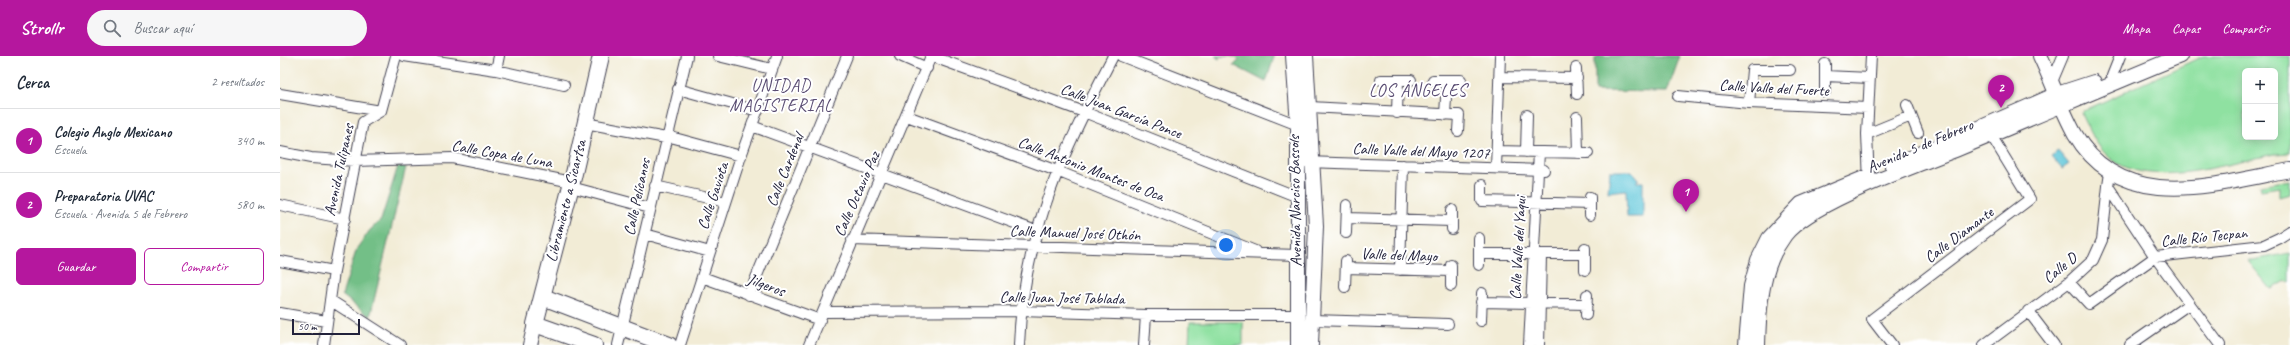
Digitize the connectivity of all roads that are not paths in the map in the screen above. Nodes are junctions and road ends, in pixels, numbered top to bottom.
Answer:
1 (396, 56) edge
2 (404, 56) edge
3 (499, 56) edge
4 (601, 56) edge
5 (687, 56) edge
6 (718, 56) edge
7 (777, 56) edge
8 (848, 56) edge
9 (900, 56) edge
10 (931, 56) edge
11 (1113, 56) edge
12 (1121, 56) edge
13 (1500, 56) edge
14 (1871, 56) edge
15 (2040, 56) edge
16 (2063, 56) edge
17 (2120, 56) edge
18 (2158, 56) edge
19 (2180, 56) edge
20 (1300, 61) edge
21 (1825, 64) dead end
22 (927, 68) junction
23 (772, 69) junction
24 (496, 70) junction
25 (1790, 70) dead end
26 (1825, 76) junction
27 (2112, 76) junction
28 (1499, 77) junction
29 (1870, 78) junction
30 (1381, 80) dead end
31 (1398, 80) junction
32 (1410, 80) dead end
33 (1433, 80) dead end
34 (1447, 80) junction
35 (1461, 80) dead end
36 (564, 85) dead end
37 (678, 89) junction
38 (1825, 92) dead end
39 (280, 94) edge
40 (1577, 94) dead end
41 (2057, 94) junction
42 (1678, 96) dead end
43 (1749, 103) junction
44 (1907, 105) dead end
45 (1310, 107) junction
46 (1868, 108) junction
47 (380, 111) junction
48 (758, 111) junction
49 (1084, 112) junction
50 (1397, 113) junction
51 (1445, 115) junction
52 (1527, 115) dead end
53 (907, 116) junction
54 (1911, 116) junction
55 (1577, 117) dead end
56 (585, 123) junction
57 (1298, 125) junction
58 (752, 126) junction
59 (1458, 131) dead end
60 (1918, 133) dead end
61 (1867, 134) junction
62 (1991, 135) junction
63 (666, 137) junction
64 (810, 149) junction
65 (1497, 151) junction
66 (280, 152) edge
67 (1526, 152) junction
68 (1541, 152) junction
69 (741, 156) junction
70 (355, 161) junction
71 (1298, 162) junction
72 (1313, 162) junction
73 (1403, 165) junction
74 (1496, 168) junction
75 (1057, 170) junction
76 (1541, 170) junction
77 (2290, 170) edge
78 (882, 175) junction
79 (2109, 179) junction
80 (1869, 181) junction
81 (572, 184) junction
82 (1482, 185) dead end
83 (655, 186) junction
84 (1298, 197) junction
85 (726, 202) junction
86 (1539, 203) junction
87 (280, 205) edge
88 (1347, 205) dead end
89 (650, 208) junction
90 (1452, 210) dead end
91 (1590, 216) dead end
92 (1347, 218) junction
93 (345, 219) junction
94 (1401, 220) junction
95 (2290, 230) edge
96 (1036, 231) junction
97 (645, 234) junction
98 (1346, 234) dead end
99 (1479, 238) dead end
100 (852, 240) junction
101 (1031, 247) junction
102 (710, 252) junction
103 (1262, 254) junction
104 (1538, 254) junction
105 (1298, 255) junction
106 (2155, 257) junction
107 (280, 261) edge
108 (1400, 270) junction
109 (1585, 270) dead end
110 (334, 271) junction
111 (702, 277) junction
112 (2069, 282) junction
113 (1451, 286) dead end
114 (1345, 288) dead end
115 (749, 295) junction
116 (542, 297) junction
117 (330, 300) junction
118 (1535, 303) junction
119 (2189, 304) junction
120 (1020, 311) junction
121 (2028, 311) junction
122 (280, 313) edge
123 (1146, 315) junction
124 (1586, 315) dead end
125 (822, 316) junction
126 (1305, 318) junction
127 (326, 321) junction
128 (1481, 321) dead end
129 (535, 324) junction
130 (1448, 324) dead end
131 (623, 328) junction
132 (324, 345) edge
133 (400, 345) edge
134 (530, 345) edge
135 (594, 345) edge
136 (618, 345) edge
137 (669, 345) edge
138 (680, 345) edge
139 (809, 345) edge
140 (1019, 345) edge
141 (1144, 345) edge
142 (1298, 345) edge
143 (1311, 345) edge
144 (1529, 345) edge
145 (1539, 345) edge
146 (1746, 345) edge
147 (1758, 345) edge
148 (1892, 345) edge
149 (1984, 345) edge
150 (2054, 345) edge
151 (2130, 345) edge
152 (2220, 345) edge

1 - 47 street
2 - 24 street
3 - 24 street
4 - 56 main road, Libramiento a Sicartsa
5 - 37 street, Calle Pelícanos
6 - 23 street
7 - 23 street, Calle Gaviota
8 - 64 street, Calle Cardenal
9 - 22 street
10 - 22 street, Calle Octavio Paz
10 - 49 street, Calle Juan García Ponce
11 - 49 street
12 - 57 street
13 - 28 street
14 - 29 street
15 - 41 street
16 - 41 street
17 - 27 street
18 - 27 street, Avenida 5 de Febrero
19 - 41 street, Avenida 5 de Febrero
20 - 45 street, Avenida Narciso Bassols
20 - 57 street, Avenida Narciso Bassols
21 - 26 street
22 - 53 street, Calle Octavio Paz
23 - 48 street, Calle Gaviota
24 - 36 street
25 - 43 street
26 - 29 street
26 - 38 street
27 - 41 street, Avenida 5 de Febrero
28 - 40 street
28 - 65 street
29 - 46 street
30 - 31 street
31 - 32 street
31 - 50 street
33 - 34 street
34 - 35 street
34 - 51 street
37 - 48 street
37 - 63 street, Calle Pelícanos
39 - 47 street
41 - 62 street, Avenida 5 de Febrero
41 - 79 street
41 - 80 street, Avenida 5 de Febrero
42 - 43 street, Calle Valle del Fuerte
43 - 46 street, Calle Valle del Fuerte
44 - 54 street
45 - 50 street
45 - 72 street, Avenida Narciso Bassols
46 - 61 street
47 - 70 street, Avenida Tulipanes
48 - 58 street, Calle Gaviota
49 - 75 street
49 - 84 street, Calle Juan García Ponce
50 - 51 street
51 - 59 street
52 - 67 street
53 - 75 street, Calle Antonio Montes de Oca
53 - 78 street, Calle Octavio Paz
54 - 60 street
54 - 61 street
55 - 68 street
56 - 63 street
56 - 81 main road, Libramiento a Sicartsa
57 - 71 street, Avenida Narciso Bassols
58 - 64 street
58 - 69 street, Calle Gaviota
61 - 80 street
62 - 80 street, Avenida 5 de Febrero
62 - 148 street, Calle Diamante
63 - 69 street
63 - 83 street, Calle Pelícanos
64 - 78 street
64 - 115 street, Calle Cardenal
65 - 67 street
65 - 74 street
66 - 70 street, Calle Copa de Luna
67 - 68 street
68 - 76 street, Calle Valle del Yaqui
69 - 85 street, Calle Gaviota
70 - 81 street, Calle Copa de Luna
70 - 93 street, Avenida Tulipanes
71 - 72 street, Calle Valle del Mayo 1207
71 - 84 street, Avenida Narciso Bassols
72 - 73 street, Calle Valle del Mayo 1207
72 - 126 street, Avenida Narciso Bassols
73 - 74 street, Calle Valle del Mayo 1207
73 - 94 street
74 - 76 street, Calle Valle del Mayo 1207
75 - 96 street
75 - 103 street, Calle Antonio Montes de Oca
76 - 86 street, Calle Valle del Yaqui
77 - 79 street
78 - 96 street
78 - 100 street, Calle Octavio Paz
79 - 106 street
79 - 112 street, Calle D
80 - 146 street, Avenida 5 de Febrero
80 - 147 street, Avenida 5 de Febrero
81 - 89 street, Calle Copa de Luna
81 - 116 main road, Libramiento a Sicartsa
82 - 86 street
83 - 85 street
83 - 89 street, Calle Pelícanos
84 - 105 street, Avenida Narciso Bassols
85 - 102 street, Calle Gaviota
86 - 91 street
86 - 104 street, Calle Valle del Yaqui
87 - 93 street
88 - 92 street
89 - 97 street, Calle Pelícanos
90 - 94 street
92 - 94 street
92 - 98 street
93 - 110 street, Avenida Tulipanes
94 - 108 street
95 - 106 street, Calle Río Tecpan
96 - 101 street
97 - 102 street
97 - 131 street, Calle Pelícanos
99 - 104 street
100 - 101 street, Calle Manuel José Othón
100 - 125 street, Calle Octavio Paz
101 - 103 street, Calle Manuel José Othón
101 - 120 street
102 - 111 street, Calle Gaviota
103 - 105 street, Calle Manuel José Othón
104 - 109 street
104 - 118 street, Calle Valle del Yaqui
105 - 126 street, Avenida Narciso Bassols
106 - 112 street, Calle Río Tecpan
106 - 119 street
107 - 110 street
108 - 113 street, Valle del Mayo
108 - 114 street, Valle del Mayo
110 - 117 street, Avenida Tulipanes
111 - 115 street, Jilgeros
111 - 138 street, Calle Gaviota
112 - 121 street, Calle D
115 - 125 street, Jilgeros
116 - 129 main road, Libramiento a Sicartsa
116 - 131 main road
117 - 127 street, Avenida Tulipanes
117 - 133 street
118 - 124 street
118 - 128 street
118 - 144 street, Calle Valle del Yaqui
118 - 145 street, Calle Valle del Yaqui
119 - 151 street
119 - 152 street
120 - 123 street, Calle Juan José Tablada
120 - 125 street, Calle Juan José Tablada
120 - 140 street
121 - 149 street, Calle D
121 - 150 street
122 - 127 street
123 - 126 street, Calle Juan José Tablada
123 - 141 street
125 - 139 street, Calle Octavio Paz
126 - 130 street, Calle Juan José Tablada
126 - 142 street, Avenida Narciso Bassols
126 - 143 street, Avenida Narciso Bassols
127 - 132 street, Avenida Tulipanes
129 - 134 street, Libramiento a Sicartsa
129 - 135 main road
131 - 136 street, Calle Pelícanos
131 - 137 main road

